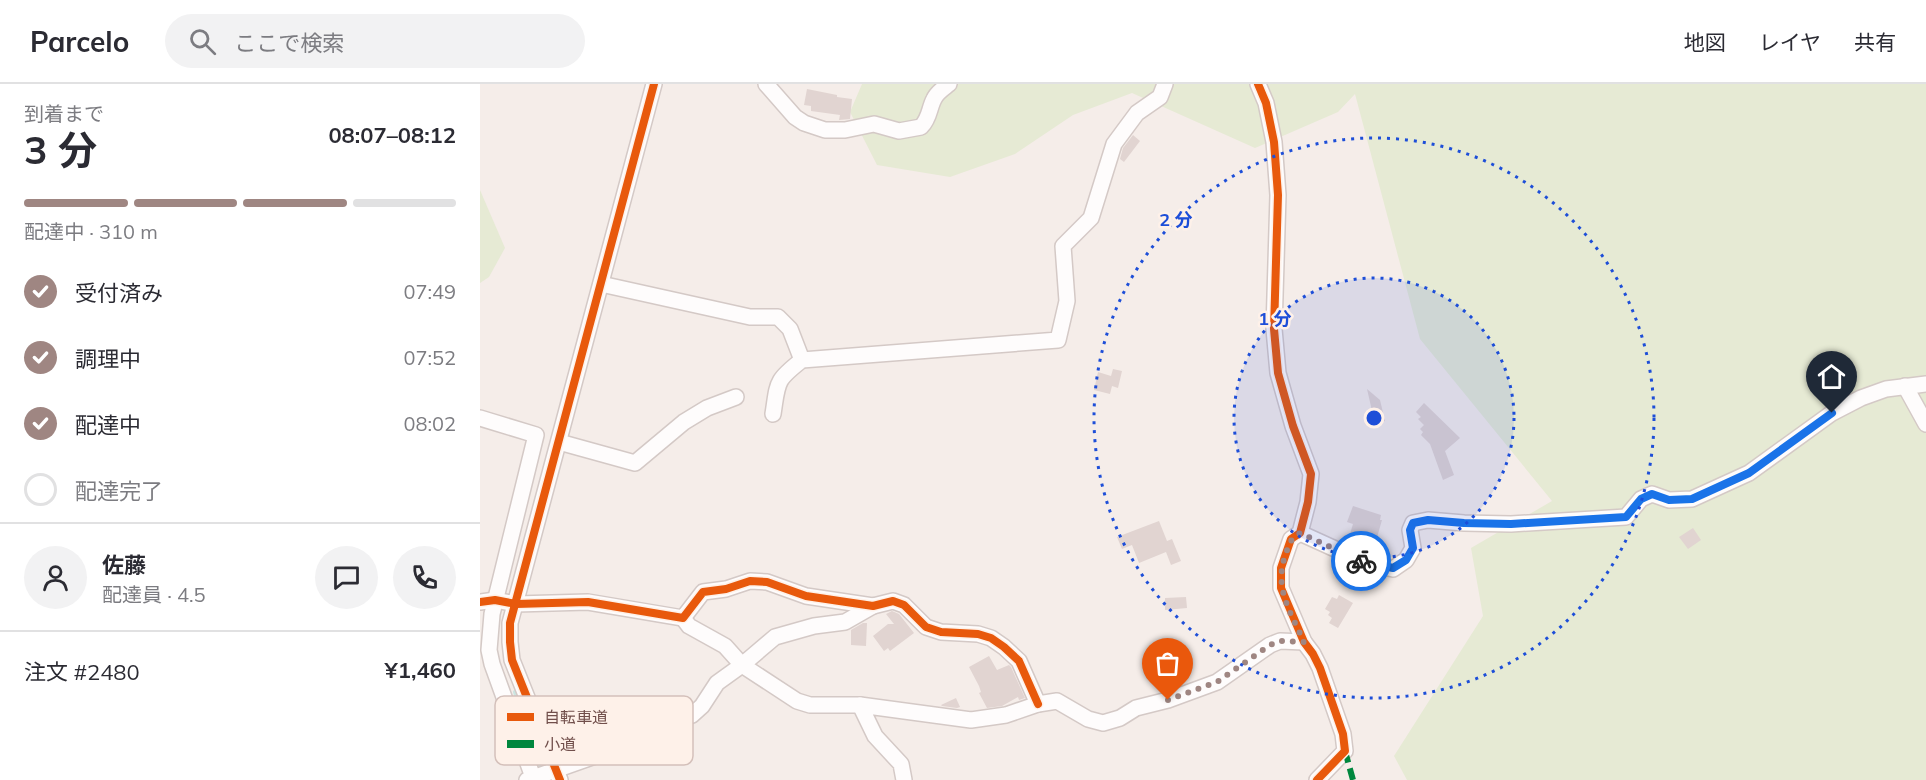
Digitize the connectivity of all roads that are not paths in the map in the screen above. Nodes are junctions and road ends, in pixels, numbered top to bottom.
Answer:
1 (654, 84) edge
2 (766, 84) edge
3 (949, 84) edge
4 (1166, 84) edge
5 (1258, 84) edge
6 (601, 284) junction
7 (802, 360) junction
8 (1926, 384) edge
9 (1905, 386) junction
10 (736, 397) dead end
11 (773, 414) dead end
12 (480, 418) edge
13 (1926, 424) edge
14 (559, 442) junction
15 (1300, 533) junction
16 (488, 601) edge
17 (516, 604) junction
18 (873, 606) junction
19 (683, 618) junction
20 (1304, 642) junction
21 (742, 666) junction
22 (503, 696) edge
23 (526, 696) edge
24 (1038, 704) junction
25 (860, 705) junction
26 (693, 714) edge
27 (578, 765) edge
28 (557, 774) edge
29 (531, 779) edge
30 (904, 780) edge
31 (1317, 780) edge

1 - 6 street
2 - 3 street
4 - 7 street
5 - 15 street
6 - 7 street
6 - 14 street
7 - 11 street
8 - 9 street
9 - 13 street
9 - 15 street
10 - 14 street
12 - 16 street
14 - 17 street
15 - 20 street
16 - 17 street
16 - 22 street
17 - 19 street
17 - 23 street
18 - 19 street
18 - 21 street
18 - 24 street
19 - 21 street
20 - 24 street
20 - 31 street
21 - 25 street
21 - 26 street
24 - 25 street
25 - 30 street
27 - 28 street
28 - 29 street

